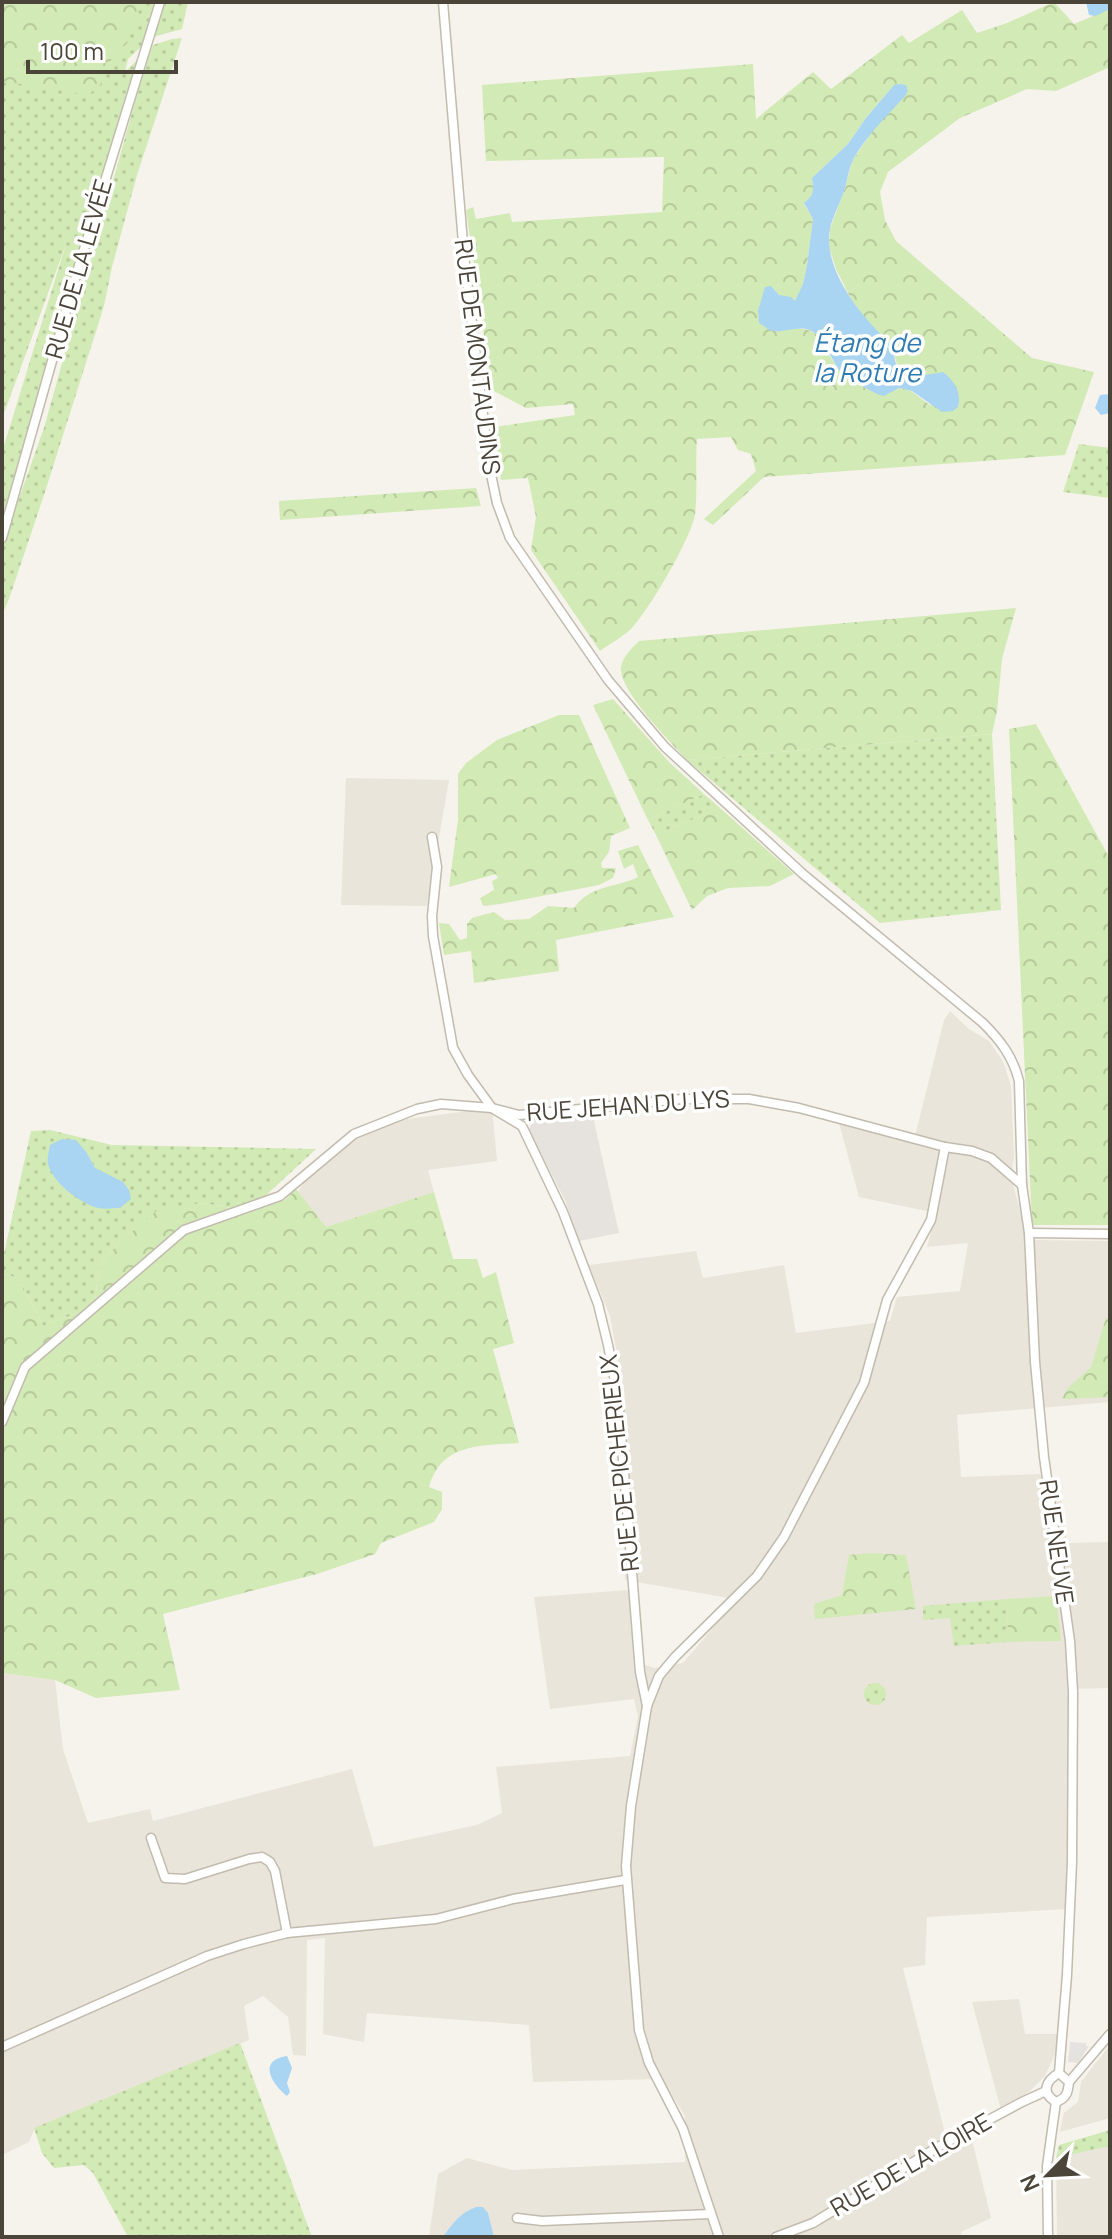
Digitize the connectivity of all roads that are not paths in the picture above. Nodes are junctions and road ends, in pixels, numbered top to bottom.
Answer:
1 (160, 2) edge
2 (443, 2) edge
3 (2, 538) edge
4 (432, 837) dead end
5 (983, 1023) joint
6 (492, 1108) junction
7 (945, 1147) junction
8 (1022, 1185) junction
9 (1029, 1233) junction
10 (1110, 1234) edge
11 (2, 1422) edge
12 (639, 1665) junction
13 (662, 1672) junction
14 (647, 1706) junction
15 (151, 1838) dead end
16 (625, 1880) junction
17 (287, 1933) junction
18 (1110, 2034) edge
19 (2, 2047) edge
20 (1059, 2073) junction
21 (1069, 2082) junction
22 (1046, 2091) junction
23 (1056, 2102) junction
24 (711, 2214) junction
25 (517, 2218) dead end
26 (719, 2237) edge
27 (776, 2237) edge
28 (1048, 2237) edge

1 - 3 street, RUE DE LA LEVÉE
2 - 5 street, RUE DE MONTAUDINS
4 - 6 street
5 - 8 street, RUE NEUVE
6 - 7 street, RUE JEHAN DU LYS
6 - 11 street, RUE JEHAN DU LYS
6 - 12 street, RUE DE PICHERIEUX
7 - 8 street, RUE JEHAN DU LYS
7 - 13 street
8 - 9 street, RUE NEUVE
9 - 10 street
9 - 20 street, RUE NEUVE
12 - 13 street
12 - 14 street, RUE DE PICHERIEUX
13 - 14 street
14 - 16 street
15 - 17 street
16 - 17 street
16 - 24 street
17 - 19 street
18 - 21 street
20 - 21 street
20 - 22 street
21 - 23 street
22 - 23 street
22 - 27 street, RUE DE LA LOIRE
23 - 28 street
24 - 25 street
24 - 26 street

